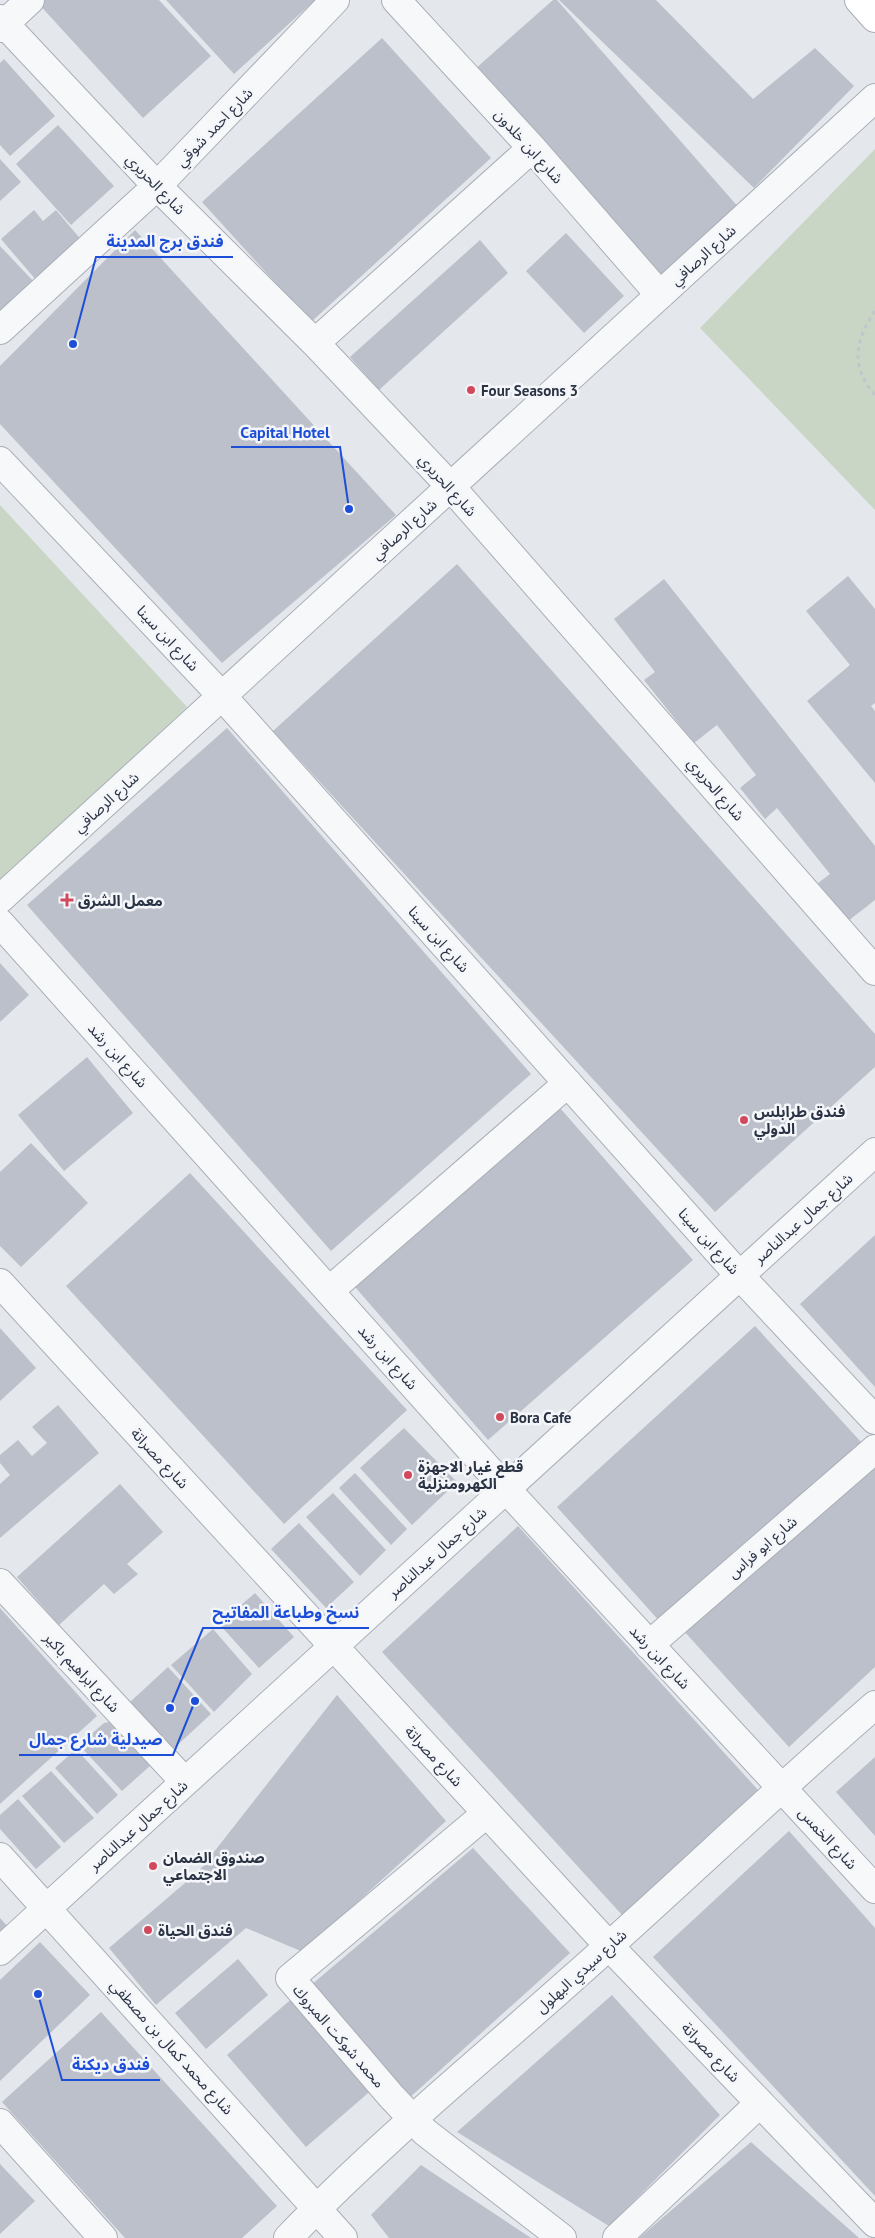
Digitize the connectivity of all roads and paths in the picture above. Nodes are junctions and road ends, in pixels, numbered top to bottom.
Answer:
1 (30, 0) edge
2 (335, 0) edge
3 (396, 0) edge
4 (859, 0) edge
5 (875, 18) edge
6 (2, 23) edge
7 (875, 98) edge
8 (532, 148) junction
9 (157, 186) junction
10 (660, 295) junction
11 (875, 311) edge
12 (0, 330) edge
13 (315, 343) junction
14 (875, 395) edge
15 (0, 461) edge
16 (451, 486) junction
17 (222, 696) junction
18 (0, 899) edge
19 (0, 923) edge
20 (875, 971) edge
21 (568, 1083) junction
22 (875, 1152) edge
23 (740, 1276) junction
24 (0, 1283) edge
25 (330, 1291) junction
26 (875, 1420) edge
27 (875, 1449) edge
28 (506, 1489) junction
29 (0, 1583) edge
30 (334, 1646) junction
31 (649, 1646) junction
32 (875, 1706) edge
33 (185, 1782) junction
34 (780, 1787) junction
35 (487, 1813) junction
36 (0, 1856) edge
37 (875, 1889) edge
38 (47, 1909) junction
39 (609, 1946) junction
40 (0, 1951) edge
41 (760, 2103) junction
42 (413, 2120) junction
43 (0, 2123) edge
44 (316, 2208) junction
45 (875, 2223) edge
46 (104, 2238) edge
47 (288, 2238) edge
48 (343, 2238) edge
49 (562, 2238) edge
50 (617, 2238) edge

1 - 6 street
2 - 9 street, شارع احمد شوقي
3 - 8 street, شارع ابن خلدون
4 - 5 main road
6 - 9 street, شارع الحريري
7 - 10 street, شارع الرصافي
8 - 10 street, شارع ابن خلدون
8 - 13 street
9 - 12 street, شارع احمد شوقي
9 - 13 street, شارع الحريري
10 - 16 street, شارع الرصافي
11 - 14 path
13 - 16 street, شارع الحريري
15 - 17 street, شارع ابن سينا
16 - 17 street, شارع الرصافي
16 - 20 street, شارع الحريري
17 - 18 street, شارع الرصافي
17 - 21 street, شارع ابن سينا
19 - 25 street, شارع ابن رشد
21 - 23 street, شارع ابن سينا
21 - 25 street
22 - 23 street, شارع جمال عبدالناصر
23 - 26 street, شارع ابن سينا
23 - 28 street, شارع جمال عبدالناصر
24 - 30 street, شارع مصراتة
25 - 28 street, شارع ابن رشد
27 - 31 street, شارع ابو فراس
28 - 30 street, شارع جمال عبدالناصر
28 - 31 street, شارع ابن رشد
29 - 33 street, شارع ابراهيم باكير
30 - 33 street, شارع جمال عبدالناصر
30 - 35 street, شارع مصراتة
31 - 34 street, شارع ابن رشد
32 - 34 street, شارع سيدي البهلول
33 - 38 street, شارع جمال عبدالناصر
34 - 37 street, شارع الخمس
34 - 39 street, شارع سيدي البهلول
35 - 39 street, شارع مصراتة
35 - 42 street, محمد شوكت المبروك
36 - 38 street, شارع محمد كمال بن مصطفي
38 - 40 street, شارع جمال عبدالناصر
38 - 44 street, شارع محمد كمال بن مصطفي
39 - 41 street, شارع مصراتة
39 - 42 street, شارع سيدي البهلول
41 - 45 street, شارع مصراتة
41 - 50 street
42 - 44 street, شارع سيدي البهلول
42 - 49 street, محمد شوكت المبروك
43 - 46 street
44 - 47 street, شارع سيدي البهلول
44 - 48 street, شارع محمد كمال بن مصطفي

